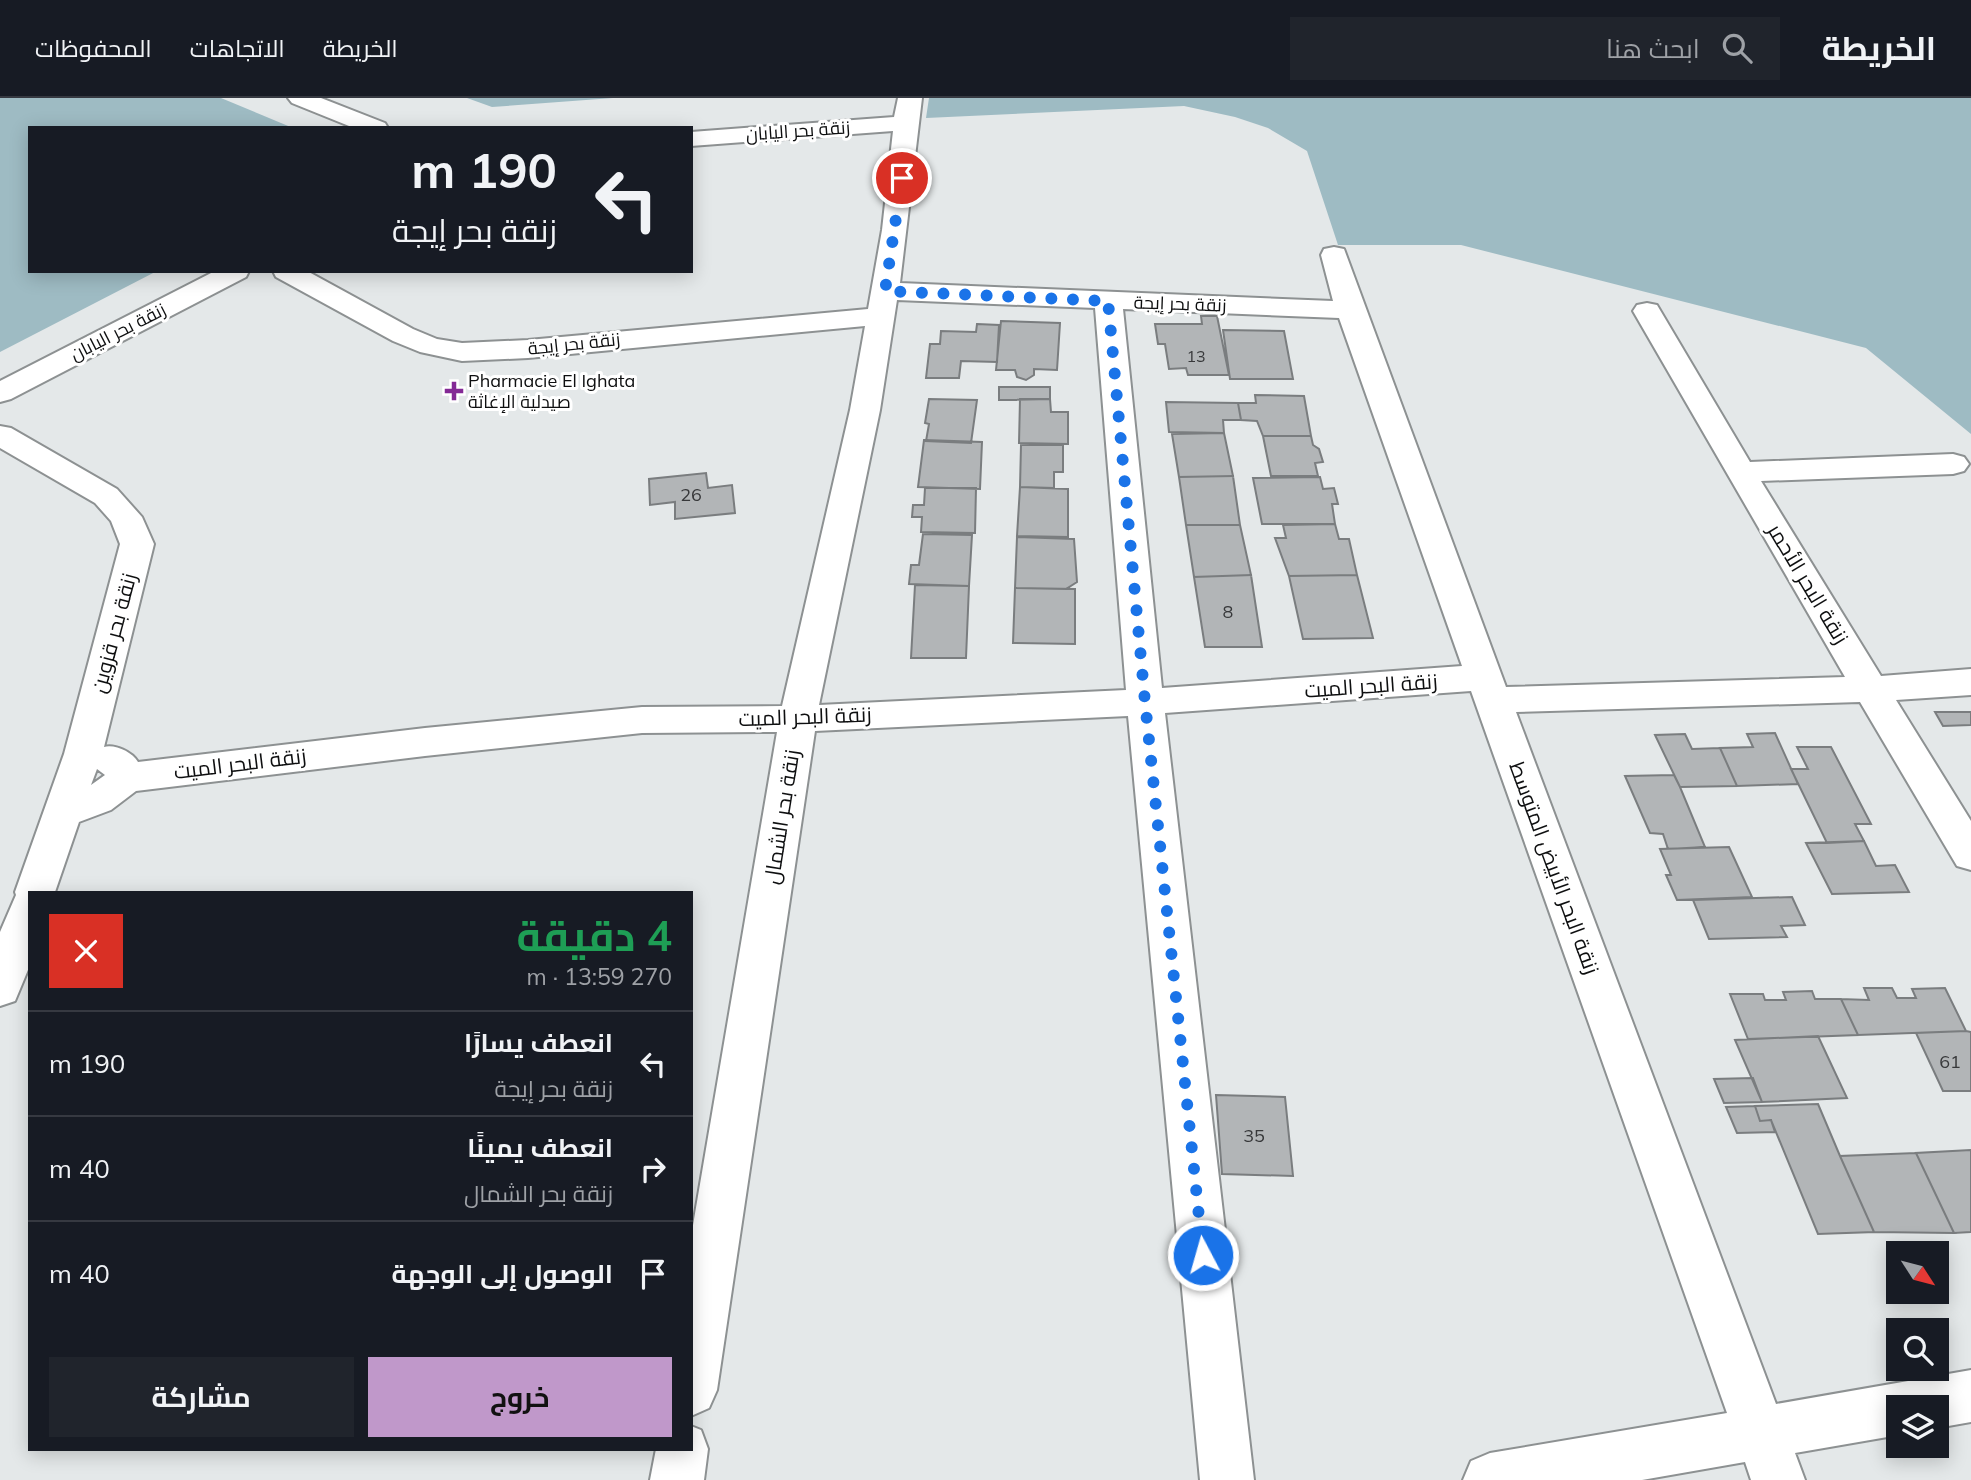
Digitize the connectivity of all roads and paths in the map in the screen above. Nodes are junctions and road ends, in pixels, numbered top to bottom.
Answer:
1 (300, 98) edge
2 (907, 110) edge
3 (371, 126) edge
4 (693, 139) edge
5 (1334, 255) dead end
6 (232, 273) edge
7 (290, 273) edge
8 (1108, 301) junction
9 (882, 304) junction
10 (1350, 310) junction
11 (1647, 311) dead end
12 (0, 393) edge
13 (0, 435) edge
14 (1953, 464) dead end
15 (1740, 472) junction
16 (1971, 682) edge
17 (1490, 689) junction
18 (1872, 689) junction
19 (1145, 702) junction
20 (798, 719) junction
21 (83, 754) junction
22 (125, 778) junction
23 (64, 812) junction
24 (1971, 855) edge
25 (35, 891) edge
26 (28, 912) edge
27 (0, 988) edge
28 (693, 1377) edge
29 (1971, 1396) edge
30 (1949, 1400) edge
31 (1886, 1414) edge
32 (682, 1451) edge
33 (1769, 1457) edge
34 (677, 1480) edge
35 (1227, 1480) edge
36 (1490, 1480) edge

1 - 3 street
2 - 4 street, زنقة بحر اليابان
2 - 9 street, زنقة بحر الشمال
5 - 10 street, زنقة البحر الأبيض المتوسط
6 - 12 street, زنقة بحر اليابان
7 - 9 street, زنقة بحر إيجة
8 - 9 street, زنقة بحر إيجة
8 - 10 street, زنقة بحر إيجة
8 - 19 street
9 - 20 street, زنقة بحر الشمال
10 - 17 street, زنقة البحر الأبيض المتوسط
11 - 15 street, زنقة البحر الأحمر
13 - 21 street, زنقة بحر قزوين
14 - 15 street
15 - 18 street, زنقة البحر الأحمر
16 - 18 street, زنقة البحر الميت
17 - 18 street, زنقة البحر الميت
17 - 19 street, زنقة البحر الميت
17 - 33 street, زنقة البحر الأبيض المتوسط
18 - 24 street, زنقة البحر الأحمر
19 - 20 street, زنقة البحر الميت
19 - 35 street
20 - 22 street, زنقة البحر الميت
20 - 28 street, زنقة بحر الشمال
21 - 22 street
21 - 23 street, زنقة بحر قزوين
22 - 23 street
23 - 25 street, زنقة بحر قزوين
26 - 27 street
29 - 30 street
31 - 33 street
32 - 34 street
33 - 36 street

